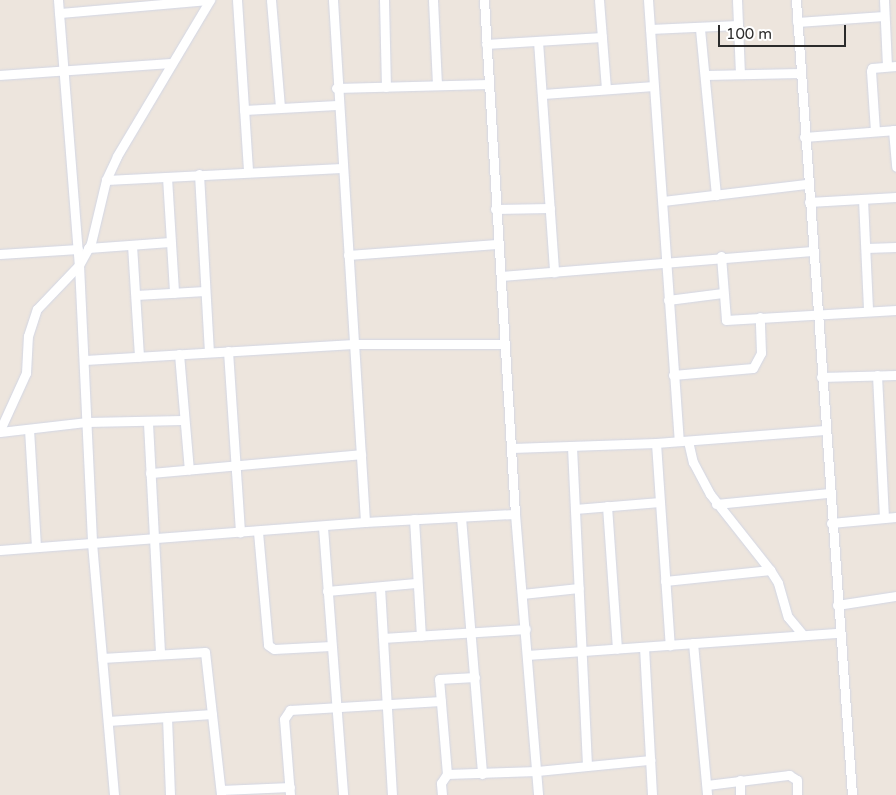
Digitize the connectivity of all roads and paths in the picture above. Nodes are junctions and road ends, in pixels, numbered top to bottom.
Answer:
1 (58, 0) edge
2 (209, 0) edge
3 (237, 0) edge
4 (271, 0) edge
5 (333, 0) edge
6 (384, 0) edge
7 (433, 0) edge
8 (484, 0) edge
9 (599, 0) edge
10 (648, 0) edge
11 (737, 0) edge
12 (796, 0) edge
13 (884, 0) edge
14 (117, 4) edge
15 (59, 13) junction
16 (884, 16) junction
17 (797, 22) junction
18 (738, 25) junction
19 (650, 29) junction
20 (700, 29) junction
21 (602, 37) junction
22 (538, 41) junction
23 (486, 44) junction
24 (170, 63) junction
25 (891, 66) edge
26 (62, 71) junction
27 (800, 73) junction
28 (740, 74) junction
29 (0, 75) edge
30 (706, 75) junction
31 (489, 84) junction
32 (437, 85) junction
33 (654, 86) junction
34 (386, 87) junction
35 (336, 88) junction
36 (606, 89) junction
37 (543, 94) junction
38 (337, 104) junction
39 (280, 108) junction
40 (244, 110) junction
41 (895, 130) edge
42 (874, 131) junction
43 (804, 137) junction
44 (896, 167) edge
45 (342, 168) junction
46 (248, 172) junction
47 (199, 174) junction
48 (167, 176) junction
49 (106, 180) junction
50 (806, 184) junction
51 (716, 194) junction
52 (896, 197) edge
53 (863, 199) junction
54 (663, 201) junction
55 (809, 202) junction
56 (550, 208) junction
57 (495, 209) junction
58 (170, 242) junction
59 (497, 244) junction
60 (132, 245) junction
61 (896, 246) edge
62 (88, 248) junction
63 (866, 248) junction
64 (78, 249) junction
65 (812, 251) junction
66 (0, 254) edge
67 (348, 255) junction
68 (721, 256) junction
69 (668, 262) junction
70 (79, 265) junction
71 (554, 272) junction
72 (501, 276) junction
73 (205, 291) junction
74 (174, 293) junction
75 (724, 293) junction
76 (136, 295) junction
77 (668, 300) junction
78 (896, 310) edge
79 (868, 312) junction
80 (816, 313) junction
81 (760, 316) junction
82 (354, 344) junction
83 (505, 344) junction
84 (228, 351) junction
85 (209, 352) junction
86 (179, 354) junction
87 (139, 356) junction
88 (85, 360) junction
89 (673, 374) junction
90 (877, 375) junction
91 (896, 375) edge
92 (821, 377) junction
93 (183, 420) junction
94 (87, 422) junction
95 (148, 423) junction
96 (29, 428) junction
97 (824, 430) junction
98 (0, 431) edge
99 (683, 441) junction
100 (656, 443) junction
101 (572, 447) junction
102 (512, 448) junction
103 (361, 454) junction
104 (236, 466) junction
105 (189, 470) junction
106 (150, 473) junction
107 (829, 493) junction
108 (660, 502) junction
109 (716, 504) junction
110 (607, 506) junction
111 (575, 509) junction
112 (515, 514) junction
113 (462, 517) junction
114 (896, 517) edge
115 (884, 518) junction
116 (414, 519) junction
117 (365, 522) junction
118 (831, 523) junction
119 (323, 527) junction
120 (258, 532) junction
121 (240, 533) junction
122 (156, 538) junction
123 (92, 543) junction
124 (36, 547) junction
125 (0, 550) edge
126 (770, 570) junction
127 (665, 582) junction
128 (416, 583) junction
129 (380, 587) junction
130 (578, 588) junction
131 (327, 591) junction
132 (522, 594) junction
133 (896, 596) edge
134 (837, 605) junction
135 (526, 630) junction
136 (838, 632) junction
137 (472, 633) junction
138 (803, 635) junction
139 (421, 636) junction
140 (383, 638) junction
141 (693, 644) junction
142 (331, 646) junction
143 (670, 646) junction
144 (644, 647) junction
145 (617, 649) junction
146 (581, 650) junction
147 (160, 654) junction
148 (528, 655) junction
149 (102, 658) junction
150 (475, 677) junction
151 (441, 701) junction
152 (386, 703) junction
153 (335, 705) junction
154 (212, 714) junction
155 (167, 717) junction
156 (108, 721) junction
157 (650, 760) junction
158 (587, 766) junction
159 (536, 771) junction
160 (447, 774) junction
161 (482, 774) junction
162 (740, 780) junction
163 (707, 784) junction
164 (290, 791) edge
165 (221, 793) edge
166 (114, 795) edge
167 (170, 795) edge
168 (343, 795) edge
169 (392, 795) edge
170 (442, 795) edge
171 (538, 795) edge
172 (652, 795) edge
173 (707, 795) edge
174 (740, 795) edge
175 (797, 795) edge
176 (852, 795) edge

1 - 15 street
2 - 14 street
2 - 24 street
3 - 40 street
4 - 39 street
5 - 35 street
6 - 34 street
7 - 32 street
8 - 23 street
9 - 21 street
10 - 19 street
11 - 18 street
12 - 17 street
13 - 16 street
14 - 15 street
15 - 26 street
16 - 17 street
16 - 25 street
17 - 27 street
18 - 20 street
18 - 28 street
19 - 20 street
19 - 33 street
20 - 30 street
21 - 22 street
21 - 36 street
22 - 23 street
22 - 37 street
23 - 31 street
24 - 26 street
24 - 49 street
25 - 42 street
26 - 29 street
26 - 64 street
27 - 28 street
27 - 43 street
28 - 30 street
30 - 51 street
31 - 32 street
31 - 57 street
32 - 34 street
33 - 36 street
33 - 54 street
34 - 35 street
35 - 38 street
36 - 37 street
37 - 56 street
38 - 39 street
38 - 45 street
39 - 40 street
40 - 46 street
41 - 42 street
41 - 44 street
42 - 43 street
43 - 50 street
45 - 46 street
45 - 67 street
46 - 47 street
47 - 48 street
47 - 73 street
48 - 49 street
48 - 58 street
49 - 62 street
50 - 51 street
50 - 55 street
51 - 54 street
52 - 53 street
53 - 55 street
53 - 63 street
54 - 69 street
55 - 65 street
56 - 57 street
56 - 71 street
57 - 59 street
58 - 60 street
58 - 74 street
59 - 67 street
59 - 72 street
60 - 62 street
60 - 76 street
61 - 63 street
62 - 70 street
63 - 79 street
64 - 66 street
64 - 70 street
65 - 68 street
65 - 80 street
67 - 82 street
68 - 69 street
68 - 75 street
69 - 71 street
69 - 77 street
70 - 88 street
70 - 98 street
71 - 72 street
72 - 83 street
73 - 74 street
73 - 85 street
74 - 76 street
75 - 77 street
75 - 81 street
76 - 87 street
77 - 89 street
78 - 79 street
79 - 80 street
80 - 81 street
80 - 92 street
81 - 89 street
82 - 83 street
82 - 84 street
82 - 103 street
83 - 102 street
84 - 85 street
84 - 104 street
85 - 86 street
86 - 87 street
86 - 93 street
87 - 88 street
88 - 94 street
89 - 99 street
90 - 91 street
90 - 92 street
90 - 115 street
92 - 97 street
93 - 95 street
93 - 105 street
94 - 95 street
94 - 96 street
94 - 123 street
95 - 106 street
96 - 98 street
96 - 124 street
97 - 99 street
97 - 107 street
99 - 100 street
99 - 109 street
100 - 101 street
100 - 108 street
101 - 102 street
101 - 111 street
102 - 112 street
103 - 104 street
103 - 117 street
104 - 105 street
104 - 121 street
105 - 106 street
106 - 122 street
107 - 109 street
107 - 118 street
108 - 110 street
108 - 127 street
109 - 126 street
110 - 111 street
110 - 145 street
111 - 130 street
112 - 113 street
112 - 132 street
113 - 116 street
113 - 137 street
114 - 115 street
115 - 118 street
116 - 117 street
116 - 128 street
117 - 119 street
118 - 134 street
119 - 120 street
119 - 131 street
120 - 121 street
120 - 142 street
121 - 122 street
122 - 123 street
122 - 147 street
123 - 124 street
123 - 149 street
124 - 125 street
126 - 127 street
126 - 138 street
127 - 143 street
128 - 129 street
128 - 139 street
129 - 131 street
129 - 140 street
130 - 132 street
130 - 146 street
131 - 142 street
132 - 135 street
133 - 134 street
134 - 136 street
135 - 137 street
135 - 148 street
136 - 138 street
136 - 176 street
137 - 139 street
137 - 150 street
138 - 141 street
139 - 140 street
140 - 152 street
141 - 143 street
141 - 163 street
142 - 153 street
143 - 144 street
144 - 145 street
144 - 157 street
145 - 146 street
146 - 148 street
146 - 158 street
147 - 149 street
147 - 154 street
148 - 159 street
149 - 156 street
150 - 151 street
150 - 161 street
151 - 152 street
151 - 160 street
152 - 153 street
152 - 169 street
153 - 164 street
153 - 168 street
154 - 155 street
154 - 165 street
155 - 156 street
155 - 167 street
156 - 166 street
157 - 158 street
157 - 172 street
158 - 159 street
159 - 161 street
159 - 171 street
160 - 161 street
160 - 170 street
162 - 163 street
162 - 174 street
162 - 175 street
163 - 173 street
164 - 165 street

